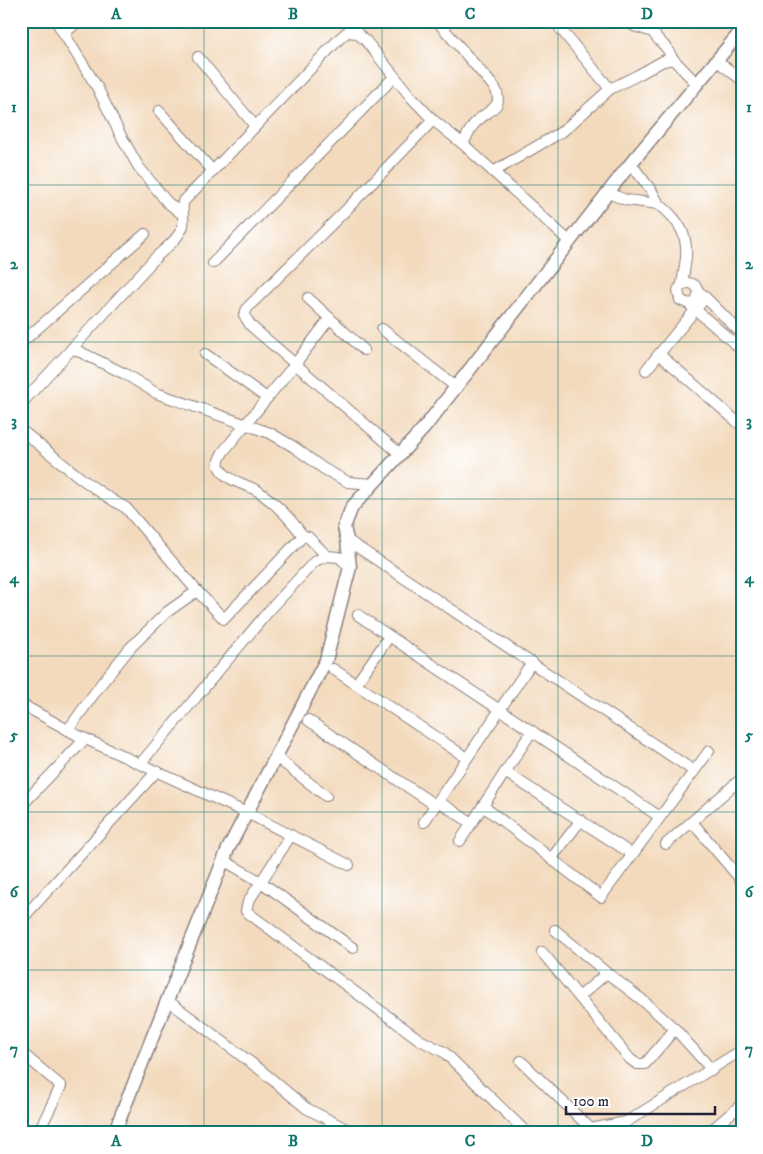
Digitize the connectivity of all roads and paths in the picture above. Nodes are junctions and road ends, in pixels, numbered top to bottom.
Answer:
1 (56, 21) edge
2 (78, 21) edge
3 (347, 21) edge
4 (437, 21) edge
5 (554, 21) edge
6 (630, 21) edge
7 (652, 21) edge
8 (742, 30) edge
9 (653, 32) junction
10 (357, 33) junction
11 (64, 34) junction
12 (198, 58) dead end
13 (673, 59) junction
14 (716, 60) junction
15 (394, 77) junction
16 (742, 80) edge
17 (697, 84) junction
18 (610, 89) junction
19 (159, 111) dead end
20 (433, 120) junction
21 (255, 126) junction
22 (463, 144) junction
23 (631, 164) junction
24 (212, 170) junction
25 (493, 172) junction
26 (608, 193) junction
27 (659, 204) junction
28 (182, 214) junction
29 (145, 234) dead end
30 (570, 242) junction
31 (213, 263) dead end
32 (682, 284) junction
33 (702, 295) junction
34 (308, 298) dead end
35 (692, 307) junction
36 (330, 318) junction
37 (382, 329) dead end
38 (742, 334) edge
39 (21, 343) edge
40 (72, 348) junction
41 (364, 350) dead end
42 (742, 350) edge
43 (205, 354) dead end
44 (659, 354) junction
45 (295, 364) junction
46 (646, 370) dead end
47 (456, 387) junction
48 (267, 398) junction
49 (21, 404) edge
50 (245, 424) junction
51 (742, 426) edge
52 (21, 430) edge
53 (400, 454) junction
54 (373, 484) junction
55 (304, 536) junction
56 (347, 540) junction
57 (326, 556) junction
58 (350, 566) junction
59 (197, 591) junction
60 (358, 615) dead end
61 (389, 637) junction
62 (532, 662) junction
63 (333, 669) dead end
64 (356, 684) junction
65 (21, 704) edge
66 (500, 709) junction
67 (308, 720) dead end
68 (68, 730) junction
69 (532, 731) junction
70 (85, 739) junction
71 (709, 751) dead end
72 (276, 757) junction
73 (467, 758) junction
74 (140, 764) junction
75 (157, 771) junction
76 (694, 771) junction
77 (505, 772) junction
78 (740, 782) edge
79 (326, 796) dead end
80 (437, 803) junction
81 (21, 806) edge
82 (483, 806) junction
83 (247, 812) junction
84 (660, 817) junction
85 (581, 820) junction
86 (424, 822) dead end
87 (692, 822) junction
88 (472, 823) junction
89 (291, 835) junction
90 (460, 841) dead end
91 (666, 844) dead end
92 (632, 854) junction
93 (551, 858) junction
94 (224, 860) junction
95 (349, 865) dead end
96 (261, 882) junction
97 (742, 882) edge
98 (21, 920) edge
99 (555, 930) dead end
100 (353, 948) dead end
101 (542, 952) dead end
102 (607, 973) junction
103 (579, 997) junction
104 (167, 1000) junction
105 (675, 1029) junction
106 (742, 1050) edge
107 (21, 1052) edge
108 (521, 1061) dead end
109 (712, 1070) junction
110 (742, 1104) edge
111 (591, 1129) junction
112 (38, 1133) edge
113 (114, 1133) edge
114 (354, 1133) edge
115 (527, 1133) edge
116 (570, 1133) edge
117 (708, 1133) edge

1 - 11 street
2 - 11 street
3 - 10 street
4 - 22 street
5 - 18 street
6 - 9 street
7 - 9 street
8 - 14 street
9 - 13 street
10 - 15 street
10 - 21 street
11 - 28 street
12 - 21 street
13 - 17 street
13 - 18 street
14 - 16 street
14 - 17 street
15 - 20 street
15 - 31 street
17 - 23 street
18 - 25 street
19 - 24 street
20 - 22 street
20 - 45 street
21 - 24 street
22 - 25 street
23 - 26 street
23 - 27 street
24 - 28 street
25 - 30 street
26 - 27 street
26 - 30 street
27 - 32 street
28 - 40 street
29 - 39 street
30 - 47 street
32 - 33 street
32 - 35 street
33 - 35 street
33 - 38 street
34 - 36 street
35 - 42 street
35 - 44 street
36 - 41 street
36 - 45 street
37 - 47 street
40 - 49 street
40 - 50 street
43 - 48 street
44 - 46 street
44 - 51 street
45 - 48 street
45 - 53 street
47 - 53 street
48 - 50 street
50 - 54 street
50 - 55 street
52 - 59 street
53 - 54 street
54 - 56 street
55 - 57 street
55 - 59 street
56 - 58 street
56 - 62 street
57 - 58 street
57 - 74 street
58 - 72 street
59 - 68 street
60 - 61 street
61 - 64 street
61 - 66 street
62 - 66 street
62 - 76 street
63 - 64 street
64 - 73 street
65 - 68 street
66 - 69 street
66 - 73 street
67 - 80 street
68 - 70 street
69 - 77 street
69 - 84 street
70 - 74 street
70 - 81 street
71 - 76 street
72 - 79 street
72 - 83 street
73 - 80 street
74 - 75 street
75 - 83 street
75 - 98 street
76 - 84 street
77 - 82 street
77 - 85 street
78 - 87 street
80 - 86 street
80 - 88 street
82 - 88 street
82 - 93 street
83 - 89 street
83 - 94 street
84 - 92 street
85 - 92 street
85 - 93 street
87 - 91 street
87 - 97 street
88 - 90 street
89 - 95 street
89 - 96 street
92 - 93 street
94 - 96 street
94 - 104 street
96 - 100 street
96 - 115 street
99 - 102 street
101 - 103 street
102 - 103 street
102 - 105 street
103 - 105 street
104 - 113 street
104 - 114 street
105 - 109 street
106 - 109 street
107 - 112 street
108 - 111 street
109 - 111 street
110 - 117 street
111 - 116 street

